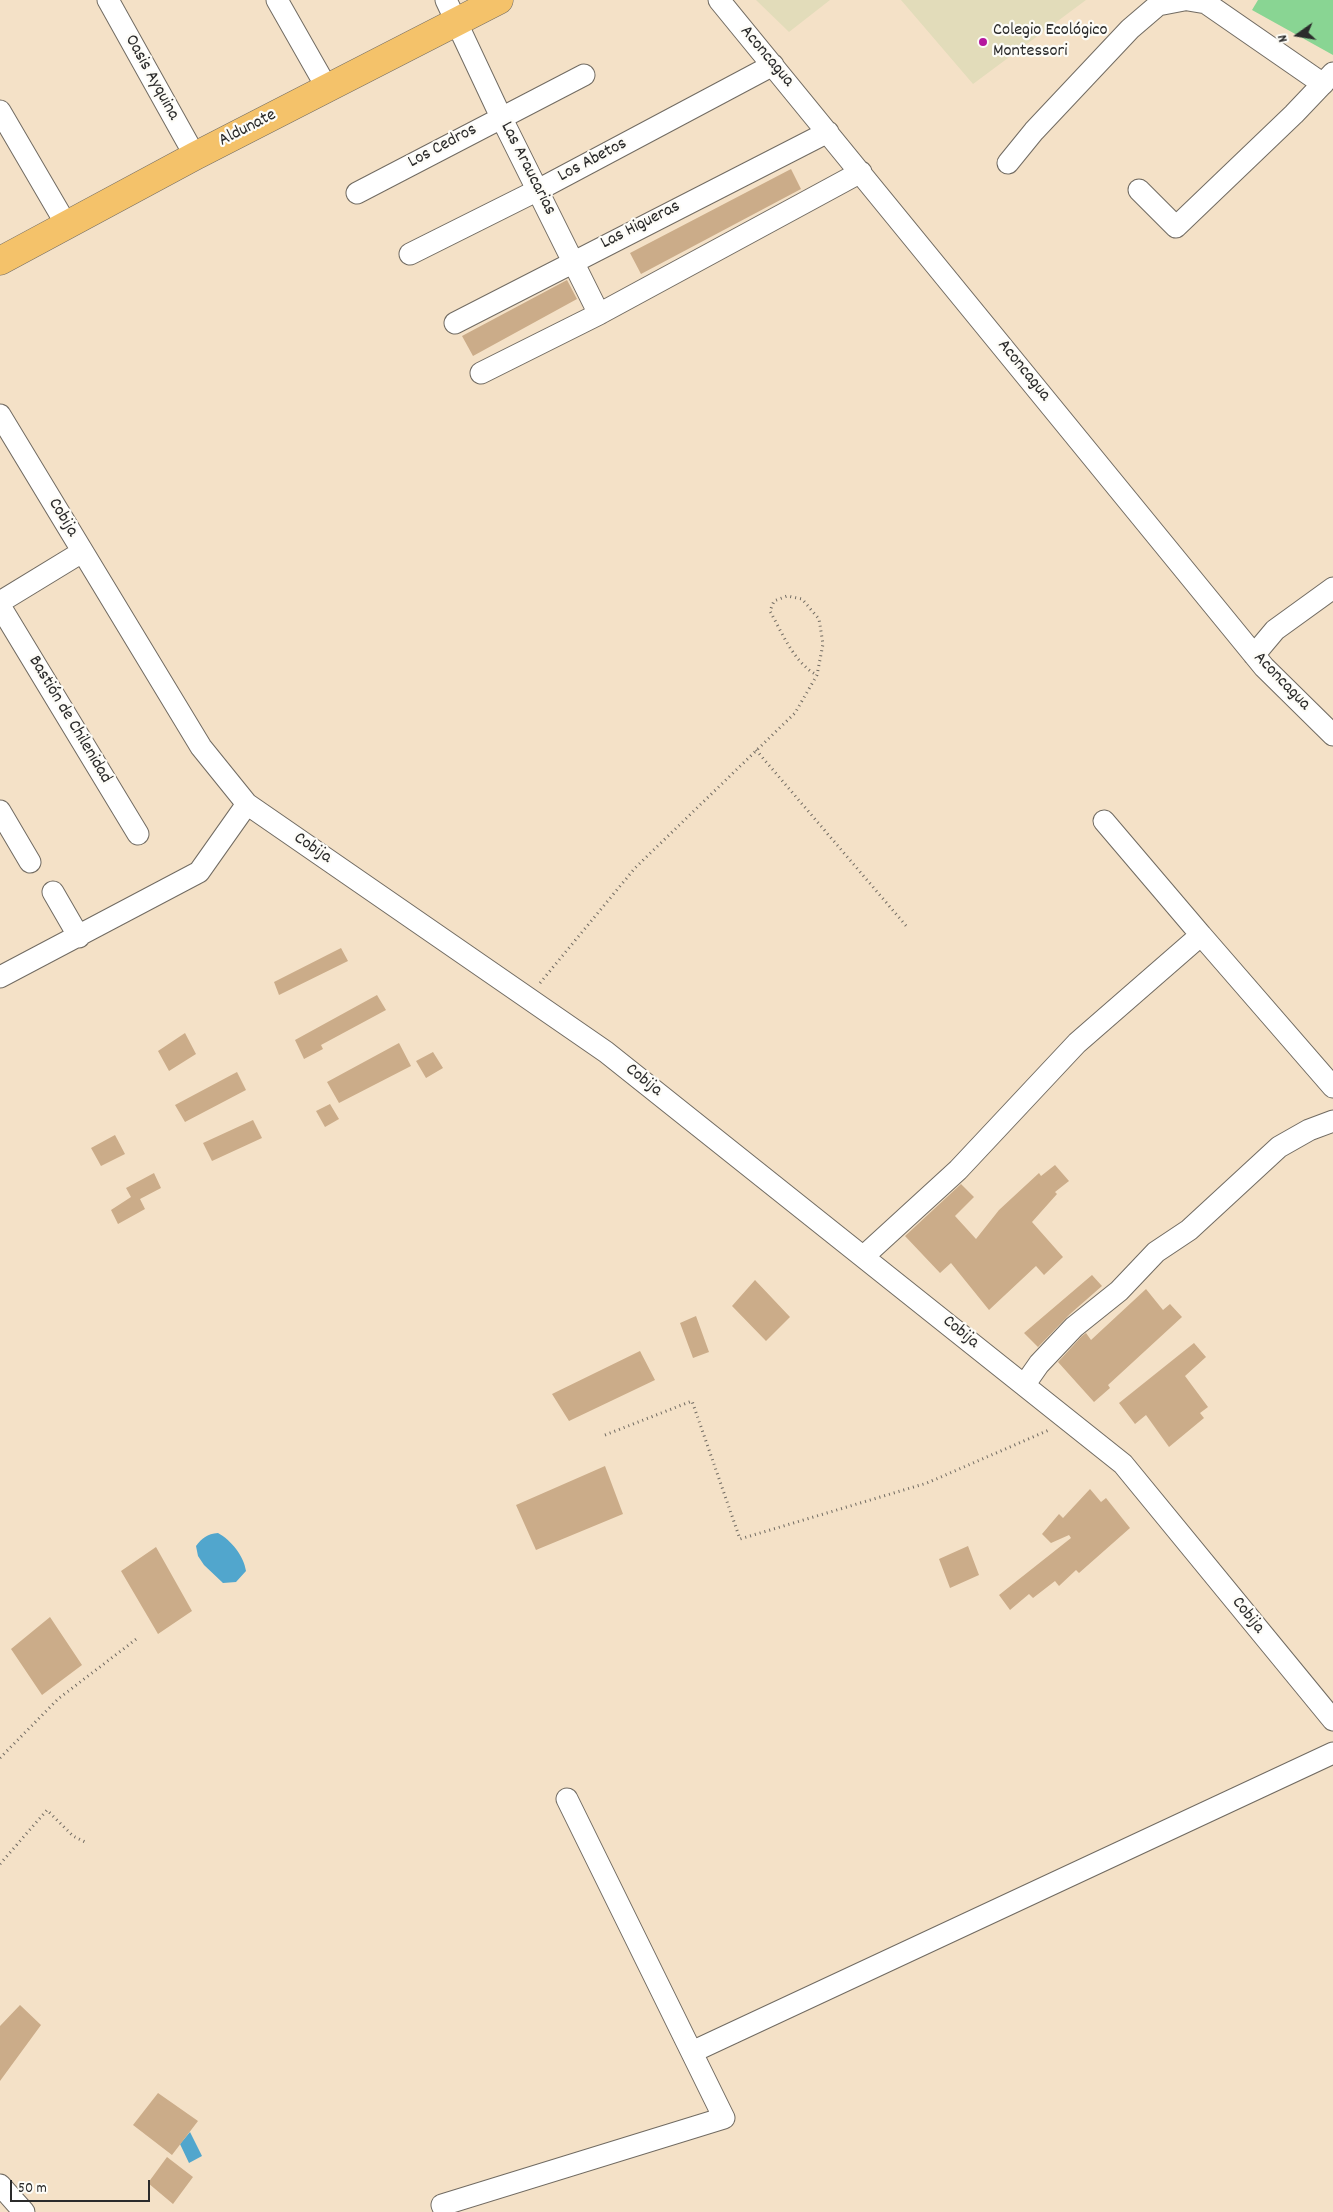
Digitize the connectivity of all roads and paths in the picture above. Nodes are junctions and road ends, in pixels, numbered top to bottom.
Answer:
1 (108, 0) edge
2 (277, 0) edge
3 (499, 0) edge
4 (719, 0) edge
5 (1186, 0) edge
6 (451, 11) edge
7 (773, 65) junction
8 (584, 75) dead end
9 (1328, 79) edge
10 (327, 88) junction
11 (0, 111) edge
12 (501, 117) junction
13 (828, 132) junction
14 (195, 156) junction
15 (1008, 163) dead end
16 (861, 172) junction
17 (538, 190) junction
18 (1139, 190) dead end
19 (356, 193) dead end
20 (66, 224) junction
21 (410, 254) dead end
22 (0, 261) edge
23 (573, 261) junction
24 (599, 314) junction
25 (456, 323) dead end
26 (481, 372) dead end
27 (0, 415) edge
28 (82, 552) junction
29 (1333, 588) edge
30 (0, 602) edge
31 (0, 606) edge
32 (1254, 655) junction
33 (817, 675) junction
34 (1333, 735) edge
35 (756, 750) junction
36 (247, 804) junction
37 (0, 812) edge
38 (1104, 820) dead end
39 (138, 834) dead end
40 (30, 862) dead end
41 (53, 892) dead end
42 (908, 928) dead end
43 (1201, 936) junction
44 (79, 937) junction
45 (2, 972) edge
46 (528, 996) junction
47 (1333, 1087) edge
48 (1333, 1121) edge
49 (864, 1256) junction
50 (1025, 1384) junction
51 (1070, 1421) junction
52 (605, 1436) dead end
53 (139, 1637) dead end
54 (1333, 1720) edge
55 (1333, 1753) edge
56 (0, 1758) edge
57 (567, 1799) dead end
58 (85, 1842) dead end
59 (0, 1864) edge
60 (692, 2052) junction
61 (3, 2187) edge
62 (24, 2212) edge
63 (445, 2212) edge

1 - 14 street, Oasis Ayquina
2 - 10 street
3 - 6 main road, Aldunate
4 - 7 street, Aconcagua
5 - 9 street
5 - 15 street
6 - 10 main road, Aldunate
6 - 12 street, Las Araucarias
7 - 13 street, Aconcagua
7 - 17 street, Los Abetos
8 - 12 street, Los Cedros
9 - 18 street
10 - 14 main road, Aldunate
11 - 20 street
12 - 17 street, Las Araucarias
12 - 19 street, Los Cedros
13 - 16 street, Aconcagua
13 - 23 street, Las Higueras
14 - 20 main road, Aldunate
16 - 24 street
16 - 32 street, Aconcagua
17 - 21 street, Los Abetos
17 - 23 street, Las Araucarias
20 - 22 main road, Aldunate
23 - 24 street, Las Araucarias
23 - 25 street, Las Higueras
24 - 26 street
27 - 28 street, Cobija
28 - 30 street
28 - 36 street, Cobija
29 - 32 street
31 - 39 street, Bastión de Chilenidad
32 - 34 street, Aconcagua
33 - 33 path
33 - 35 path
35 - 42 path
35 - 46 path
36 - 44 street
36 - 46 street, Cobija
37 - 40 street
38 - 43 street
41 - 44 street
43 - 47 street
43 - 49 street
44 - 45 street
46 - 49 street, Cobija
48 - 50 street
49 - 50 street, Cobija
50 - 51 street, Cobija
51 - 52 path
51 - 54 street, Cobija
53 - 56 path
55 - 60 street
57 - 60 street
58 - 59 path
60 - 63 street
61 - 62 street

